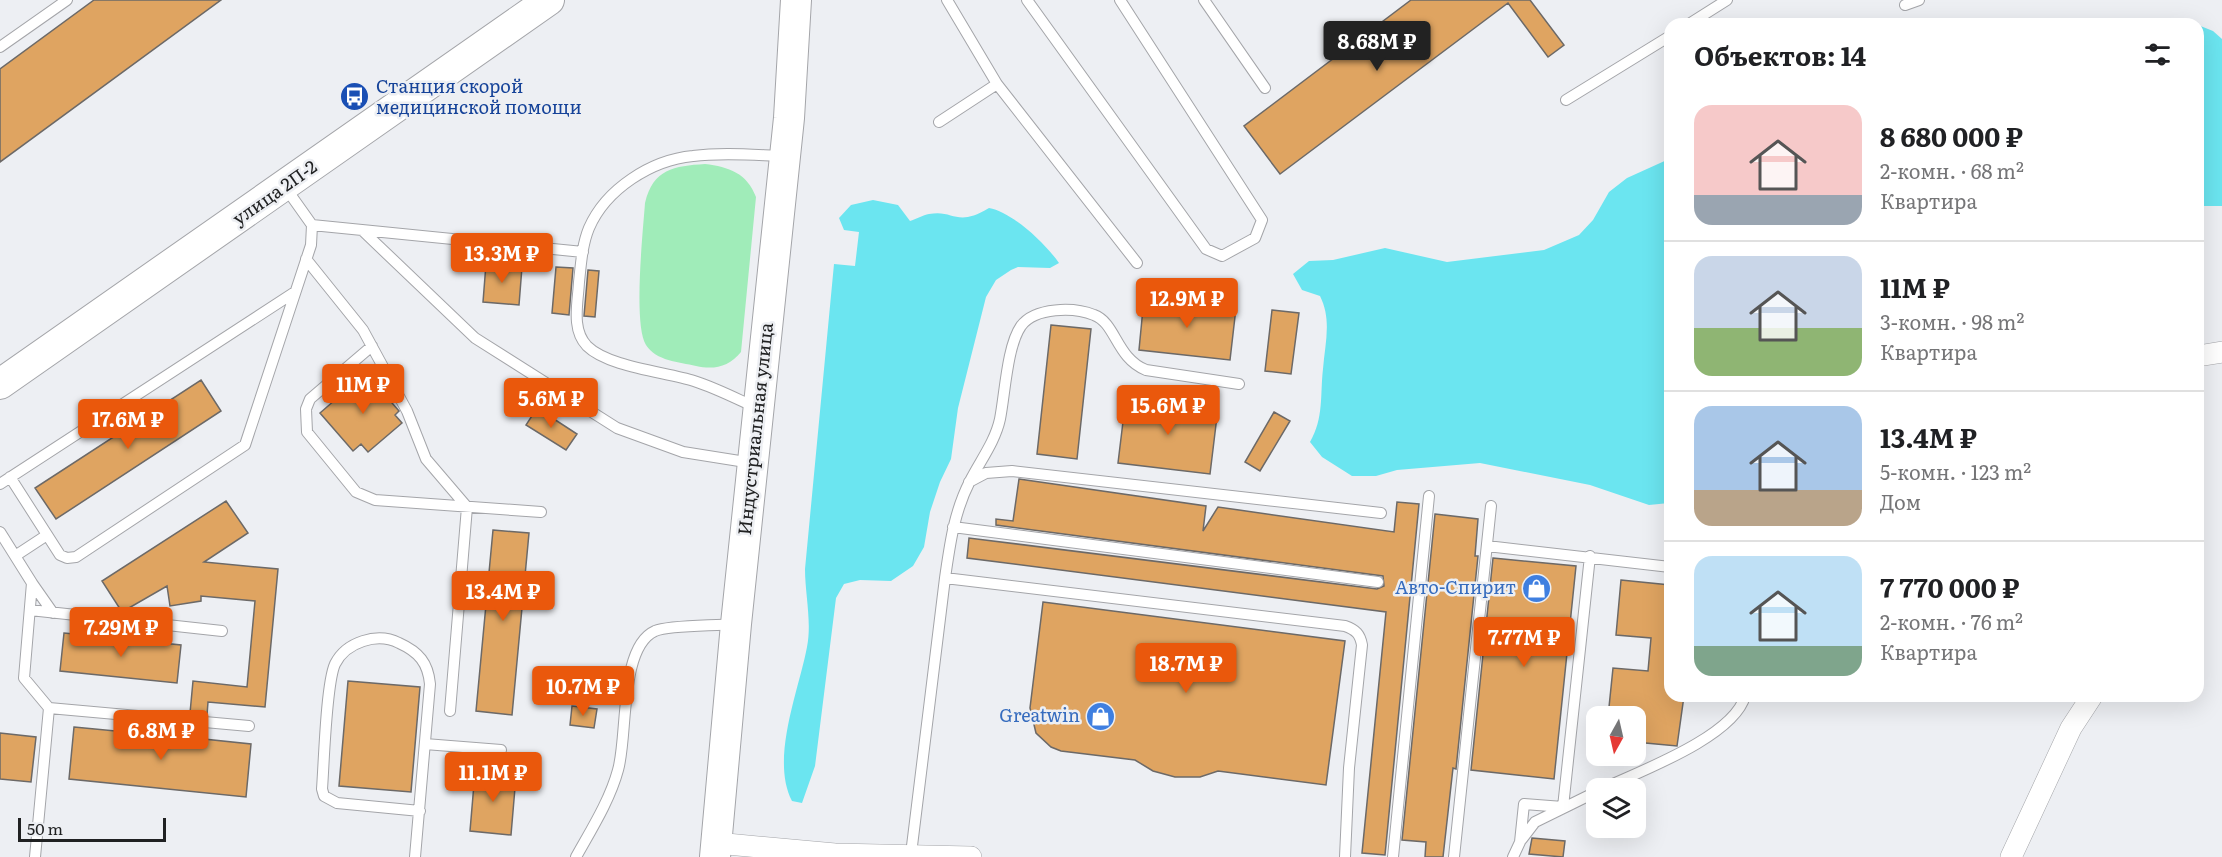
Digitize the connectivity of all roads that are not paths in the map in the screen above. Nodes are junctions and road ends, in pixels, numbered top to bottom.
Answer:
1 (67, 0) edge
2 (549, 0) edge
3 (780, 0) edge
4 (796, 0) edge
5 (804, 0) edge
6 (947, 0) edge
7 (1027, 0) edge
8 (1120, 0) edge
9 (1204, 0) edge
10 (1728, 0) edge
11 (1919, 0) edge
12 (1905, 5) dead end
13 (1699, 18) edge
14 (1664, 40) edge
15 (0, 47) edge
16 (997, 84) junction
17 (1265, 88) dead end
18 (1566, 99) dead end
19 (789, 118) junction
20 (939, 122) dead end
21 (784, 156) junction
22 (284, 187) junction
23 (312, 225) junction
24 (364, 232) junction
25 (583, 252) junction
26 (306, 259) junction
27 (1137, 263) dead end
28 (295, 292) junction
29 (372, 346) junction
30 (2222, 352) edge
31 (2204, 355) edge
32 (0, 384) edge
33 (1239, 384) dead end
34 (758, 408) junction
35 (753, 463) junction
36 (10, 477) junction
37 (969, 482) junction
38 (0, 484) edge
39 (1430, 496) dead end
40 (1491, 506) dead end
41 (467, 507) junction
42 (541, 512) dead end
43 (1381, 513) dead end
44 (953, 528) junction
45 (0, 532) edge
46 (47, 535) junction
47 (1487, 546) junction
48 (15, 556) junction
49 (1590, 556) junction
50 (1664, 566) edge
51 (945, 578) junction
52 (1378, 582) dead end
53 (32, 583) junction
54 (30, 610) junction
55 (53, 613) junction
56 (736, 624) junction
57 (222, 631) dead end
58 (1741, 702) edge
59 (2088, 702) edge
60 (49, 708) junction
61 (450, 711) dead end
62 (249, 726) dead end
63 (425, 744) junction
64 (501, 750) dead end
65 (1626, 778) edge
66 (1586, 797) edge
67 (1563, 807) junction
68 (420, 812) junction
69 (1520, 842) junction
70 (716, 850) edge
71 (911, 854) junction
72 (881, 856) edge
73 (35, 857) edge
74 (415, 857) edge
75 (576, 857) edge
76 (971, 857) edge
77 (1345, 857) edge
78 (1393, 857) edge
79 (1454, 857) edge
80 (1513, 857) edge
81 (2011, 857) edge

1 - 15 lane
2 - 22 main road, улица 2П-2
3 - 19 main road
4 - 19 main road, Индустриальная улица
5 - 19 main road
6 - 16 lane
7 - 8 lane
9 - 17 lane
10 - 13 lane
11 - 12 lane
14 - 18 lane
16 - 20 lane
16 - 27 lane
19 - 21 main road, Индустриальная улица
21 - 25 lane
21 - 34 main road, Индустриальная улица
22 - 23 lane
22 - 32 main road, улица 2П-2
23 - 24 lane
23 - 26 lane
24 - 25 lane
24 - 35 lane
25 - 34 lane
26 - 28 lane
26 - 29 lane
28 - 36 lane
28 - 46 lane
29 - 41 lane
29 - 41 lane
30 - 31 street
33 - 37 lane
34 - 35 main road, Индустриальная улица
35 - 56 main road, Индустриальная улица
36 - 38 lane
36 - 46 lane
37 - 43 lane
37 - 44 lane
39 - 78 lane
40 - 47 lane
41 - 42 lane
41 - 61 lane
44 - 51 lane
44 - 52 lane
45 - 48 lane
46 - 48 lane
47 - 49 lane
47 - 79 lane
48 - 53 lane
49 - 50 lane
49 - 67 lane
51 - 71 lane
51 - 77 lane
53 - 54 lane
53 - 55 lane
54 - 55 lane
54 - 60 lane
55 - 57 lane
56 - 70 main road, Индустриальная улица
56 - 75 lane
58 - 65 lane
59 - 81 street
60 - 62 lane
60 - 73 lane
63 - 64 lane
63 - 68 lane
63 - 68 lane
66 - 67 lane
67 - 69 lane
67 - 69 lane
68 - 74 lane
69 - 80 lane
70 - 72 street
71 - 72 street
71 - 76 street

